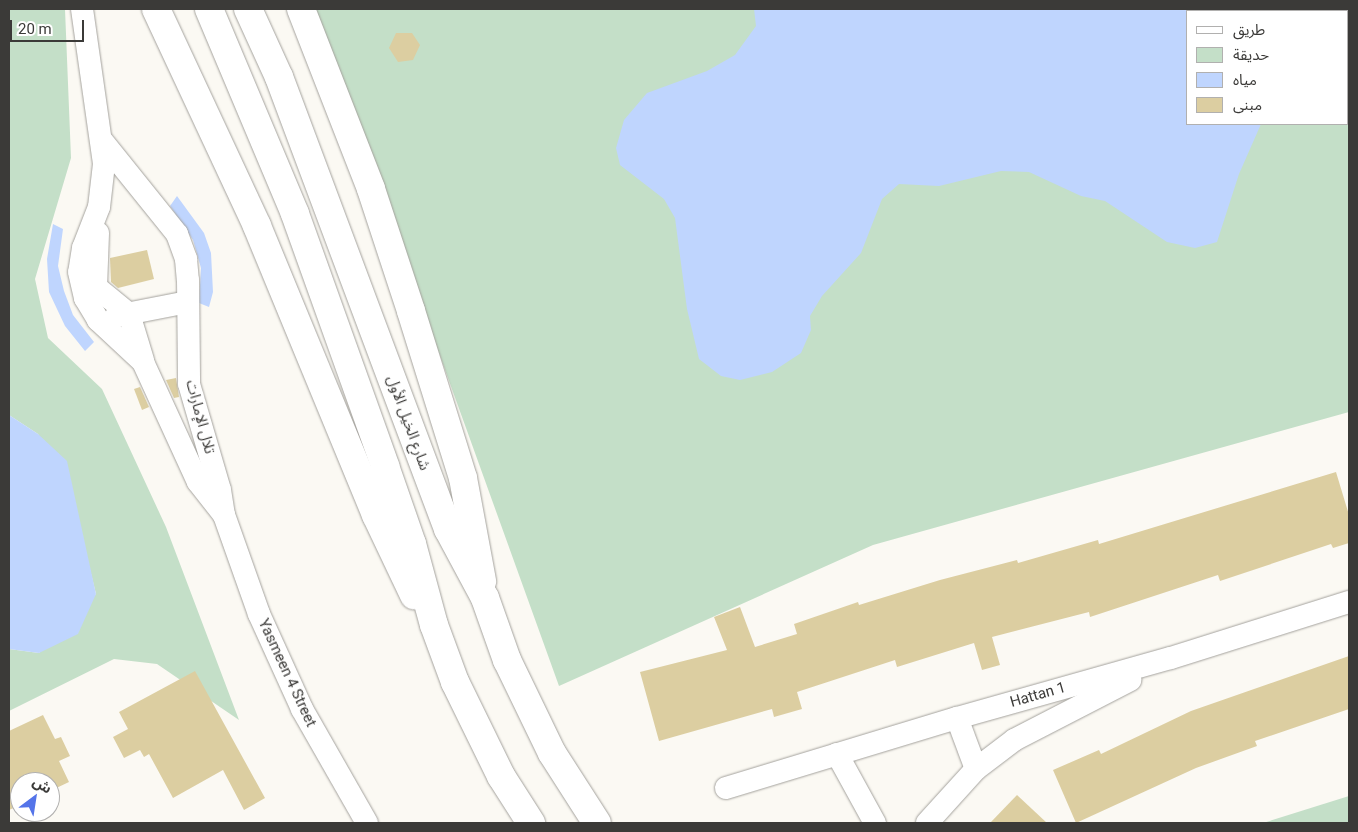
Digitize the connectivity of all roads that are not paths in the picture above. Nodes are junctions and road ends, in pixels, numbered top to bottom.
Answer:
1 (82, 9) edge
2 (156, 9) edge
3 (210, 9) edge
4 (248, 9) edge
5 (301, 9) edge
6 (103, 142) junction
7 (99, 207) junction
8 (188, 302) junction
9 (129, 314) junction
10 (98, 320) junction
11 (143, 362) junction
12 (224, 515) junction
13 (484, 598) junction
14 (1349, 602) edge
15 (434, 625) junction
16 (1171, 658) junction
17 (957, 718) junction
18 (836, 754) junction
19 (976, 769) junction
20 (726, 788) dead end
21 (367, 823) edge
22 (531, 823) edge
23 (597, 823) edge
24 (875, 823) edge
25 (927, 823) edge

1 - 6 street, تلال الإمارات
2 - 15 main road
3 - 15 main road
4 - 13 main road, شارع الخيل الأول
5 - 13 main road
6 - 7 street, تلال الإمارات
6 - 8 street, تلال الإمارات
7 - 9 street, تلال الإمارات
7 - 10 street, تلال الإمارات
8 - 9 street
8 - 12 street, تلال الإمارات
9 - 10 street
9 - 11 street, تلال الإمارات
10 - 11 street, تلال الإمارات
11 - 12 street, تلال الإمارات
12 - 21 street, Yasmeen 4 Street
13 - 23 main road, شارع الخيل الأول
14 - 16 street, Hattan 1
15 - 22 main road
16 - 17 street, Hattan 1
16 - 19 street
17 - 18 street, Hattan 1
17 - 19 street
18 - 20 street, Hattan 1
18 - 24 street
19 - 25 street

